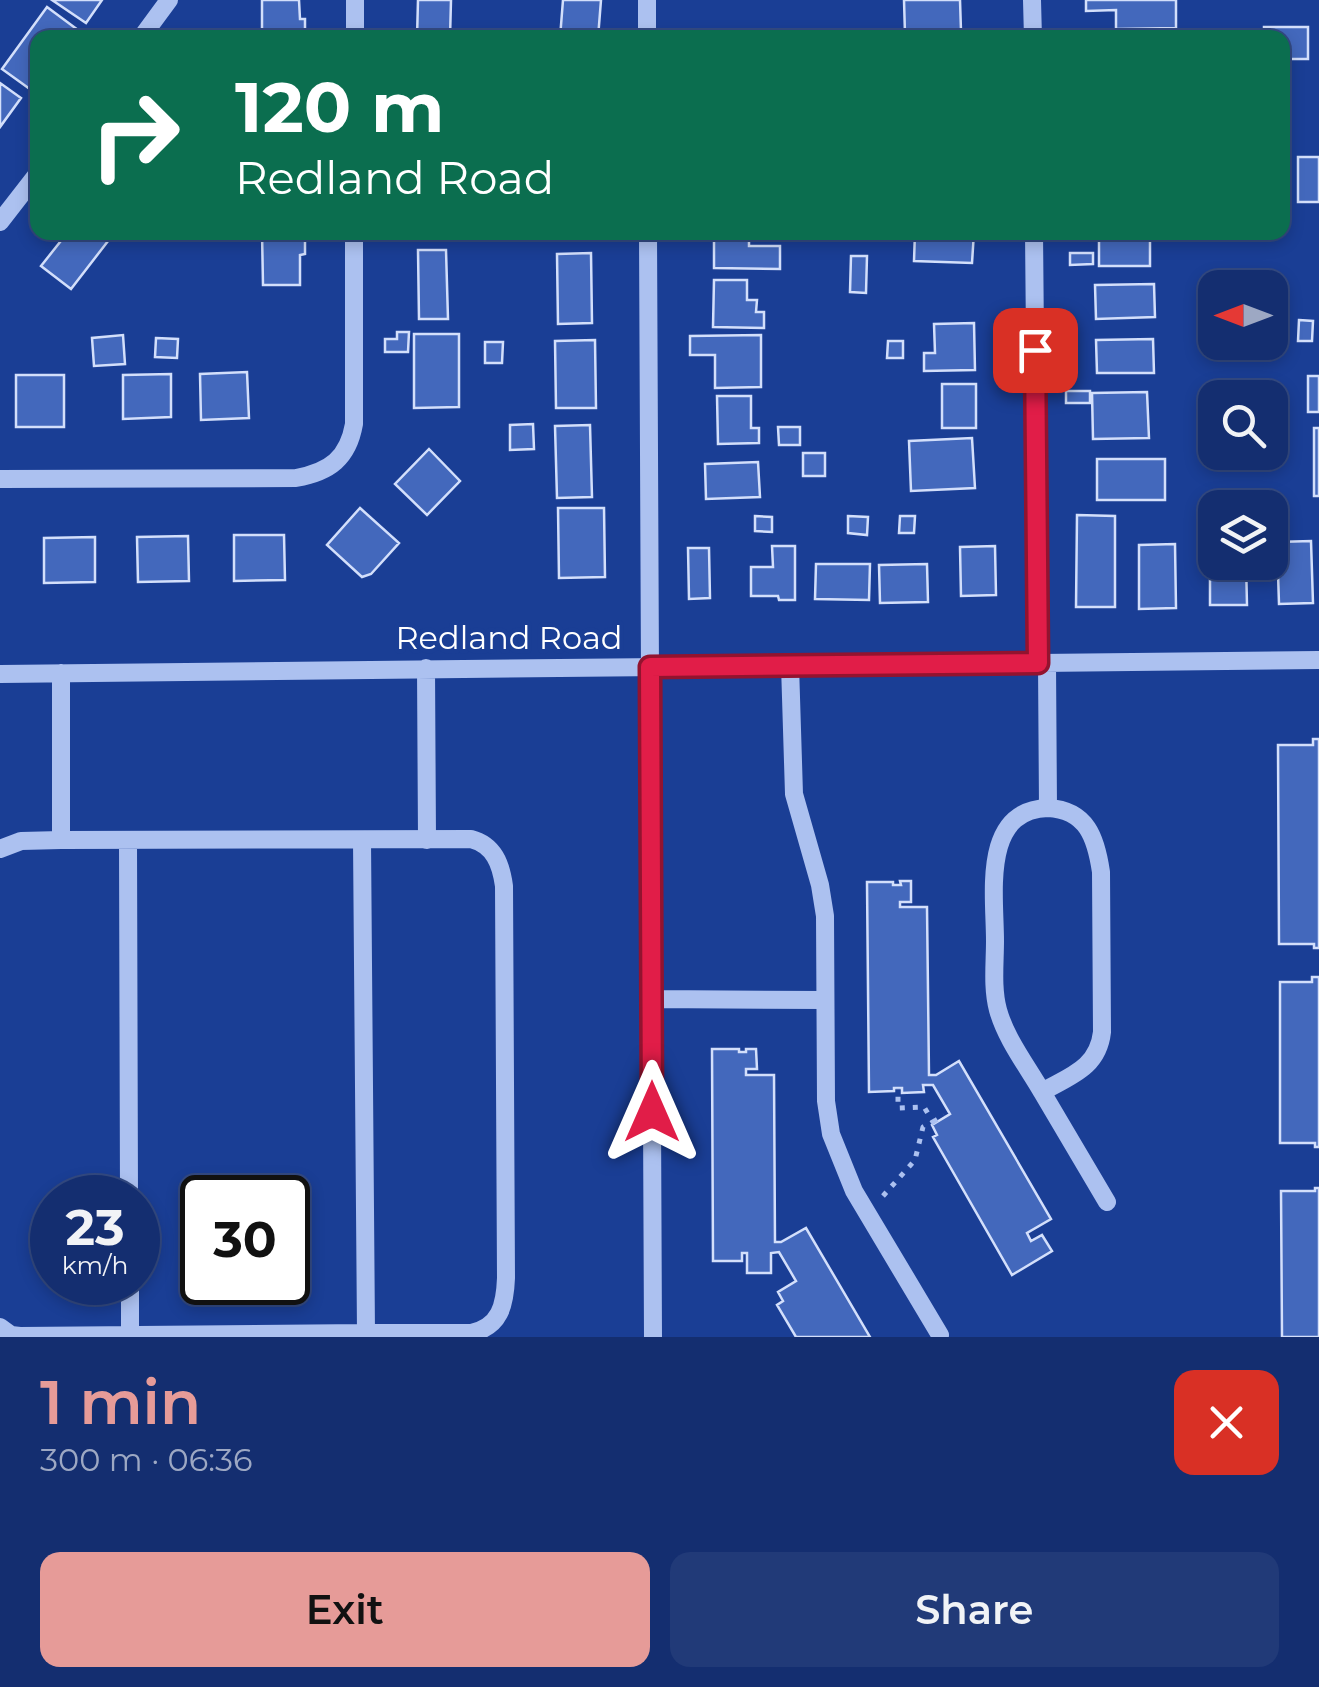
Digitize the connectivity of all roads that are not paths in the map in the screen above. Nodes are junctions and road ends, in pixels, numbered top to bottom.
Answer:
1 (169, 0) edge
2 (355, 0) edge
3 (647, 0) edge
4 (1032, 0) edge
5 (147, 30) edge
6 (355, 30) edge
7 (647, 30) edge
8 (1032, 30) edge
9 (30, 183) edge
10 (0, 222) edge
11 (354, 240) edge
12 (648, 240) edge
13 (1034, 240) edge
14 (0, 480) edge
15 (1319, 660) edge
16 (1042, 663) junction
17 (790, 664) junction
18 (650, 667) junction
19 (426, 668) junction
20 (61, 673) junction
21 (0, 674) edge
22 (1048, 808) junction
23 (61, 840) junction
24 (128, 840) junction
25 (362, 840) junction
26 (427, 840) junction
27 (0, 849) edge
28 (651, 999) junction
29 (825, 1000) junction
30 (1042, 1092) junction
31 (129, 1175) edge
32 (1107, 1202) dead end
33 (130, 1305) edge
34 (0, 1327) edge
35 (366, 1333) junction
36 (130, 1334) junction
37 (940, 1335) edge
38 (653, 1337) edge

1 - 5 street
2 - 6 street
3 - 7 street
4 - 8 street
9 - 10 street
11 - 14 street
12 - 18 street
13 - 16 street
15 - 16 street, Redland Road
16 - 17 street, Redland Road
16 - 22 street
17 - 18 street, Redland Road
17 - 29 street
18 - 19 street, Redland Road
18 - 28 street
19 - 20 street, Redland Road
19 - 26 street
20 - 21 street, Redland Road
20 - 23 street
22 - 30 street
22 - 30 street
23 - 24 street
23 - 27 street
24 - 25 street
24 - 31 street
25 - 26 street
25 - 35 street
26 - 35 street
28 - 29 street
28 - 38 street
29 - 37 street
30 - 32 street
33 - 36 street
34 - 36 street
35 - 36 street

